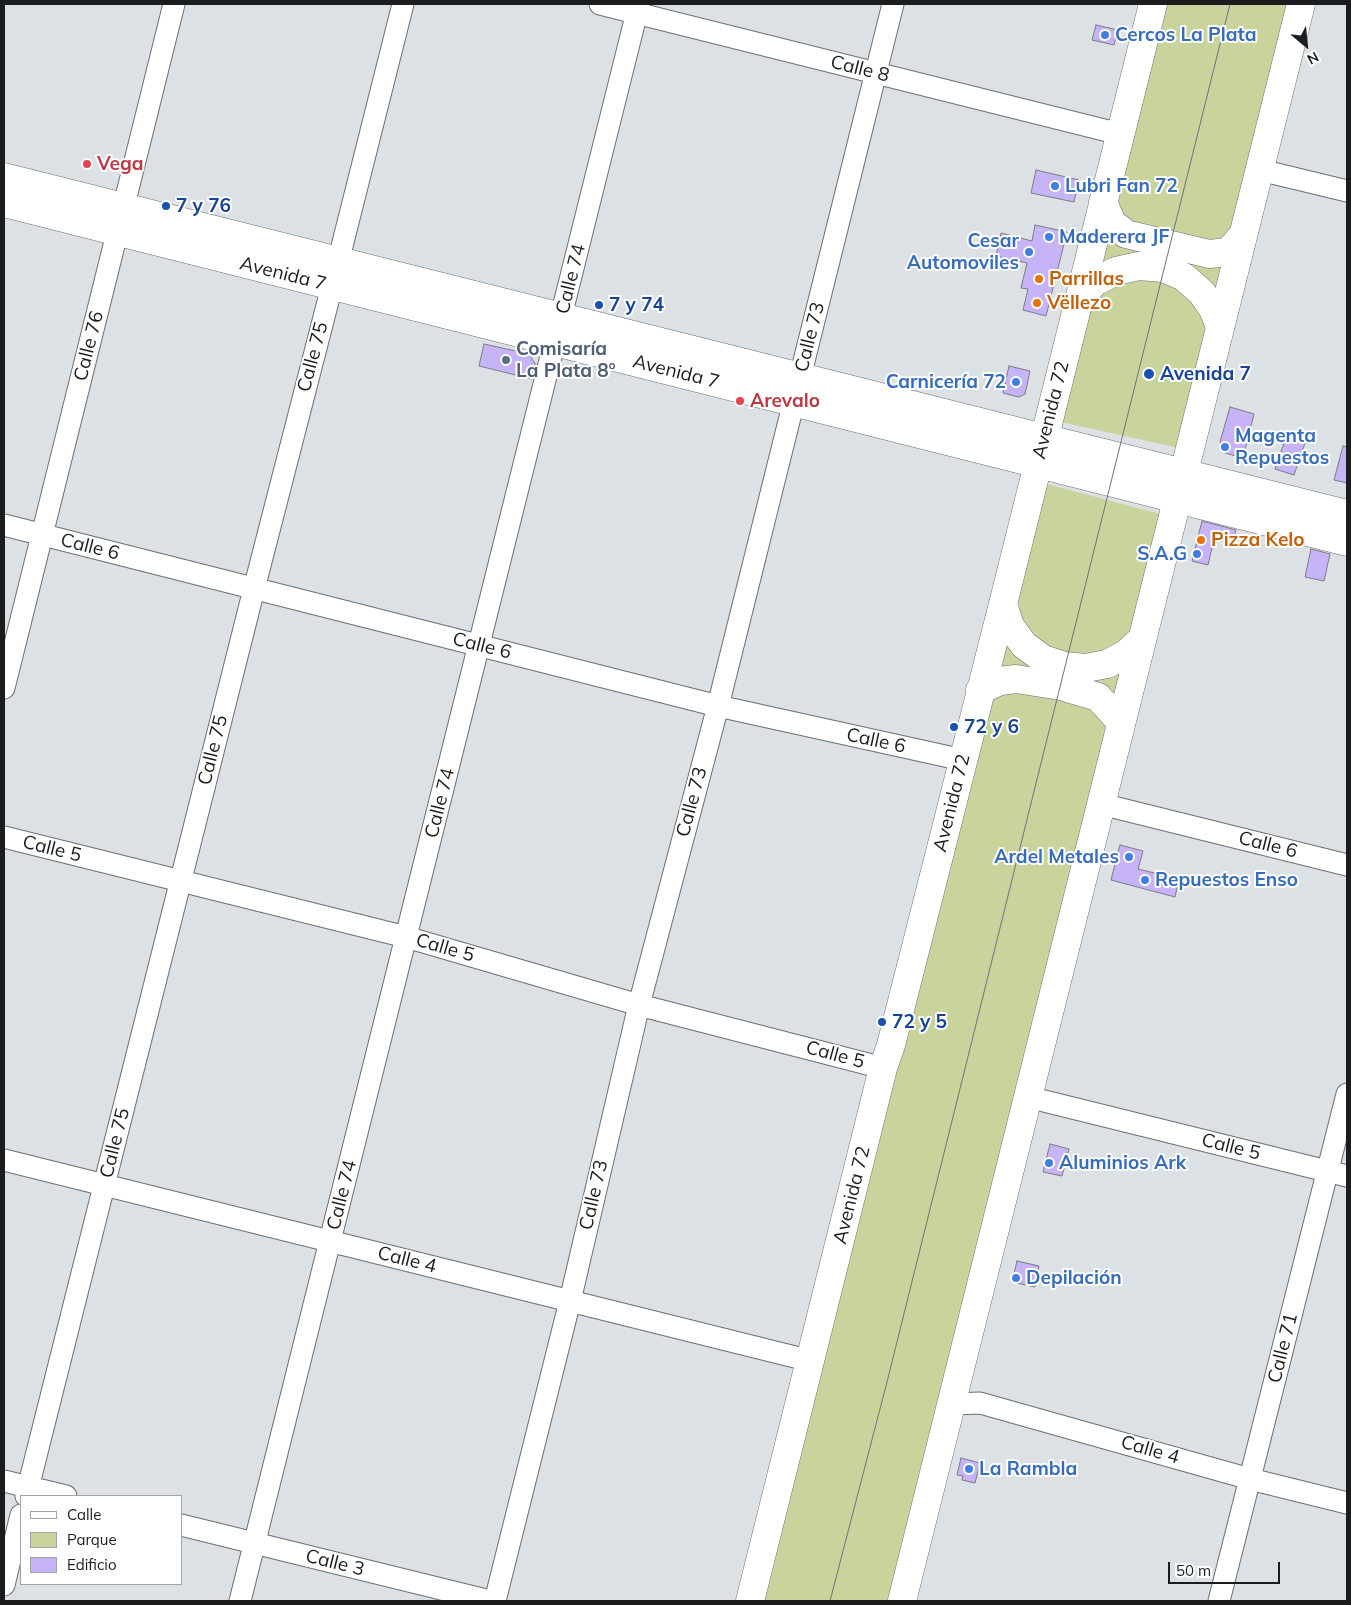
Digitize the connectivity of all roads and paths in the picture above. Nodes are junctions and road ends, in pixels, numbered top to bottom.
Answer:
1 (174, 4) edge
2 (403, 4) edge
3 (600, 4) edge
4 (893, 4) edge
5 (1153, 4) edge
6 (1301, 4) edge
7 (638, 8) edge
8 (876, 73) junction
9 (1120, 134) junction
10 (1260, 170) junction
11 (4, 177) edge
12 (1347, 191) edge
13 (1103, 202) junction
14 (4, 203) edge
15 (120, 219) junction
16 (1243, 235) junction
17 (335, 273) junction
18 (1079, 299) junction
19 (1220, 327) junction
20 (558, 329) junction
21 (797, 389) junction
22 (1040, 451) junction
23 (1180, 486) junction
24 (1347, 514) edge
25 (4, 525) edge
26 (42, 535) junction
27 (1347, 542) edge
28 (254, 589) junction
29 (1003, 604) junction
30 (1141, 640) junction
31 (479, 646) junction
32 (4, 688) edge
33 (980, 690) junction
34 (718, 706) junction
35 (1121, 722) junction
36 (963, 760) junction
37 (1101, 804) junction
38 (4, 837) edge
39 (1347, 865) edge
40 (180, 881) junction
41 (406, 937) junction
42 (638, 1004) junction
43 (883, 1068) junction
44 (1347, 1094) edge
45 (1028, 1096) junction
46 (4, 1160) edge
47 (1338, 1174) edge
48 (104, 1185) junction
49 (330, 1241) junction
50 (570, 1301) junction
51 (811, 1361) junction
52 (952, 1404) junction
53 (1250, 1479) junction
54 (4, 1481) edge
55 (27, 1492) edge
56 (56, 1495) edge
57 (1347, 1503) edge
58 (20, 1519) edge
59 (182, 1525) edge
60 (255, 1543) junction
61 (4, 1585) edge
62 (240, 1601) edge
63 (490, 1601) edge
64 (495, 1601) edge
65 (750, 1601) edge
66 (902, 1601) edge
67 (1219, 1601) edge

1 - 15 street, Calle 76
2 - 17 street, Calle 75
3 - 7 street, Calle 8
4 - 8 street, Calle 73
5 - 9 main road, Avenida 72
6 - 10 main road
7 - 8 street, Calle 8
7 - 20 street, Calle 74
8 - 9 street, Calle 8
8 - 21 street, Calle 73
9 - 13 main road, Avenida 72
10 - 12 street
10 - 16 main road
11 - 15 main road, Avenida 7
13 - 16 main road
13 - 18 main road, Avenida 72
14 - 15 main road, Avenida 7
15 - 17 main road, Avenida 7
15 - 26 street, Calle 76
16 - 19 main road
17 - 20 main road, Avenida 7
17 - 28 street, Calle 75
18 - 19 main road
18 - 22 main road, Avenida 72
19 - 23 main road
20 - 21 main road, Avenida 7
20 - 31 street, Calle 74
21 - 22 main road, Avenida 7
21 - 34 street, Calle 73
22 - 23 main road, Avenida 7
22 - 29 main road, Avenida 72
23 - 24 main road, Avenida 7
23 - 27 main road, Avenida 7
23 - 30 main road
25 - 26 street, Calle 6
26 - 28 street, Calle 6
26 - 32 street, Calle 76
28 - 31 street, Calle 6
28 - 40 street, Calle 75
29 - 30 main road
29 - 33 main road, Avenida 72
30 - 35 main road
31 - 34 street, Calle 6
31 - 41 street, Calle 74
33 - 35 main road
33 - 36 main road, Avenida 72
34 - 36 street, Calle 6
34 - 42 street, Calle 73
35 - 37 main road
36 - 43 main road, Avenida 72
37 - 39 street, Calle 6
37 - 45 main road
38 - 40 street, Calle 5
40 - 41 street, Calle 5
40 - 48 street, Calle 75
41 - 42 street, Calle 5
41 - 49 street, Calle 74
42 - 43 street, Calle 5
42 - 50 street, Calle 73
43 - 51 main road, Avenida 72
44 - 47 street, Calle 71
45 - 47 street, Calle 5
45 - 52 main road
46 - 48 street, Calle 4
47 - 53 street, Calle 71
48 - 49 street, Calle 4
48 - 55 street, Calle 75
49 - 50 street, Calle 4
49 - 60 street, Calle 74
50 - 51 street, Calle 4
50 - 64 street, Calle 73
51 - 65 main road, Avenida 72
52 - 53 street, Calle 4
52 - 66 main road
53 - 57 street, Calle 4
53 - 67 street, Calle 71
54 - 55 street
55 - 56 street
58 - 61 street
59 - 60 street, Calle 3
60 - 62 street, Calle 74
60 - 63 street, Calle 3

